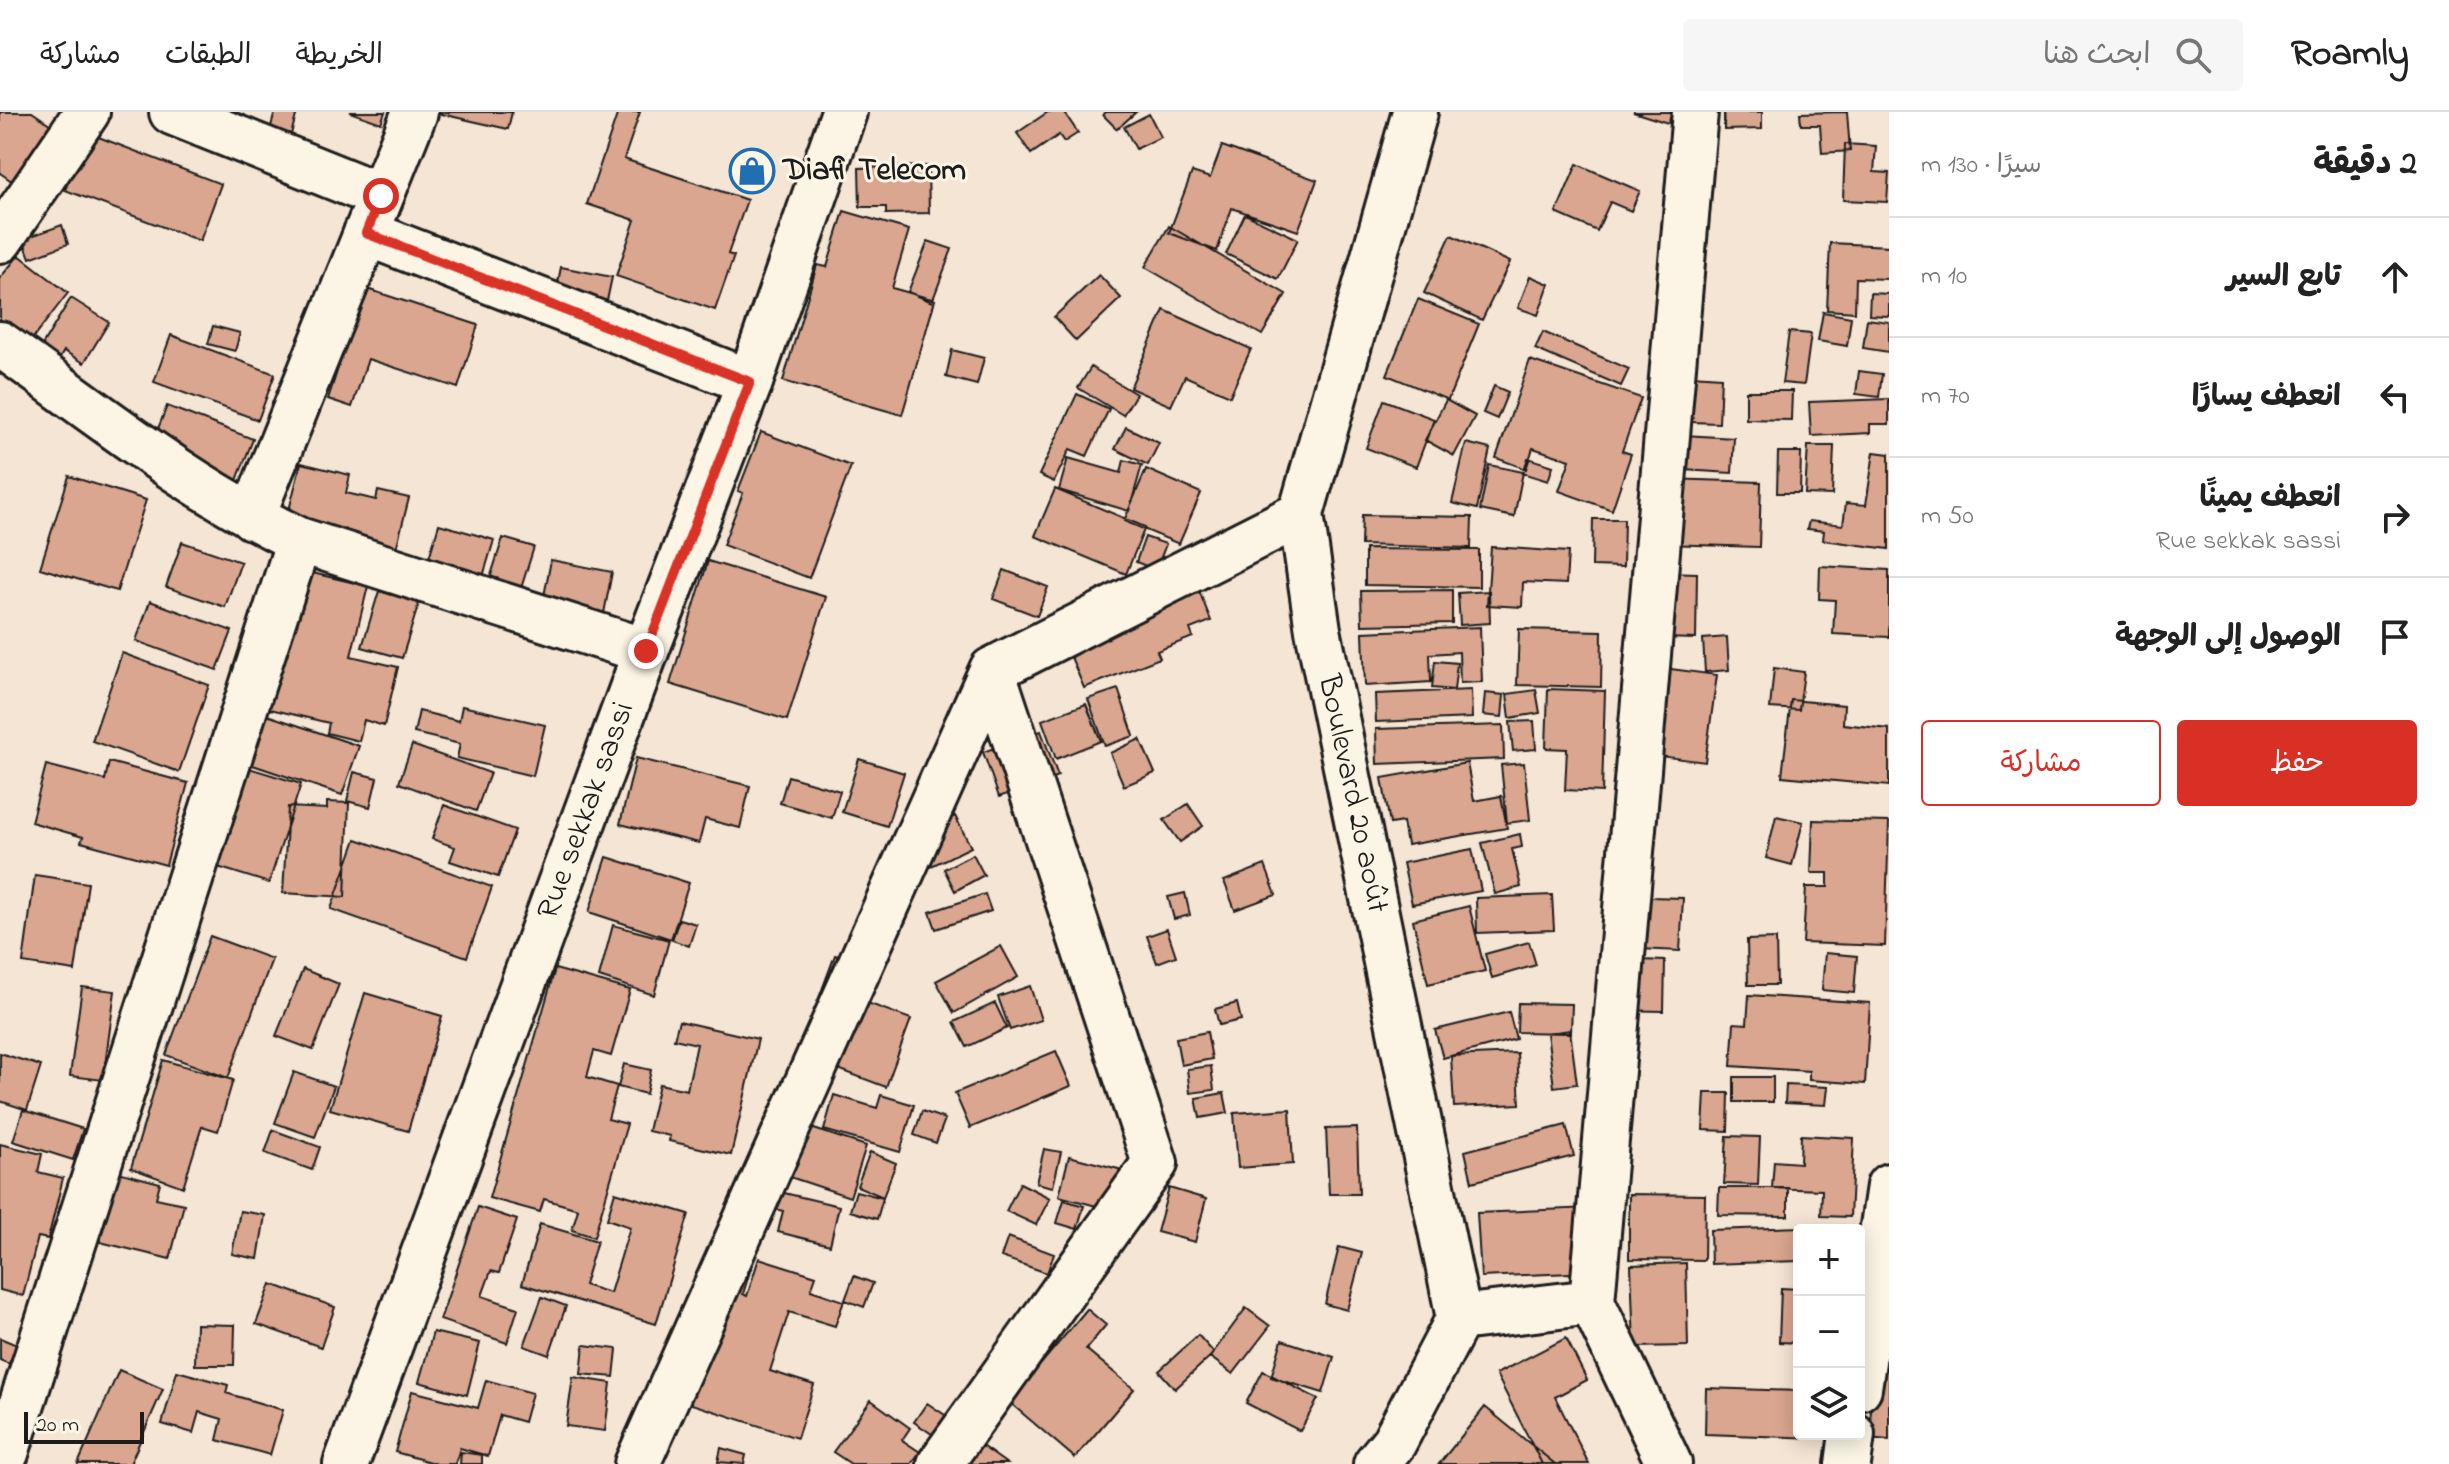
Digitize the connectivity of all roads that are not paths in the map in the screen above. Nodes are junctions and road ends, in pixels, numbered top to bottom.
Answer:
1 (87, 112) edge
2 (172, 112) edge
3 (415, 112) edge
4 (844, 112) edge
5 (1415, 112) edge
6 (1695, 112) edge
7 (14, 190) edge
8 (374, 215) junction
9 (0, 240) edge
10 (0, 344) edge
11 (750, 382) junction
12 (1301, 514) junction
13 (252, 517) junction
14 (299, 540) junction
15 (646, 651) junction
16 (992, 670) junction
17 (1889, 1186) edge
18 (1592, 1302) junction
19 (1459, 1318) junction
20 (1862, 1368) edge
21 (1851, 1440) edge
22 (9, 1455) edge
23 (645, 1459) edge
24 (346, 1464) edge
25 (940, 1464) edge
26 (1376, 1464) edge
27 (1669, 1464) edge
28 (1848, 1464) edge

1 - 7 street
2 - 8 street
3 - 8 street
4 - 11 street, Rue sekkak sassi
5 - 12 street, Boulevard 20 août
6 - 18 street
7 - 9 street
8 - 11 street
8 - 13 street
10 - 13 street
11 - 15 street, Rue sekkak sassi
12 - 16 street
12 - 19 street, Boulevard 20 août
13 - 14 street
14 - 15 street
14 - 22 street
15 - 24 street, Rue sekkak sassi
16 - 23 street
16 - 25 street
17 - 20 street
18 - 19 street
18 - 27 street
19 - 26 street
21 - 28 street

